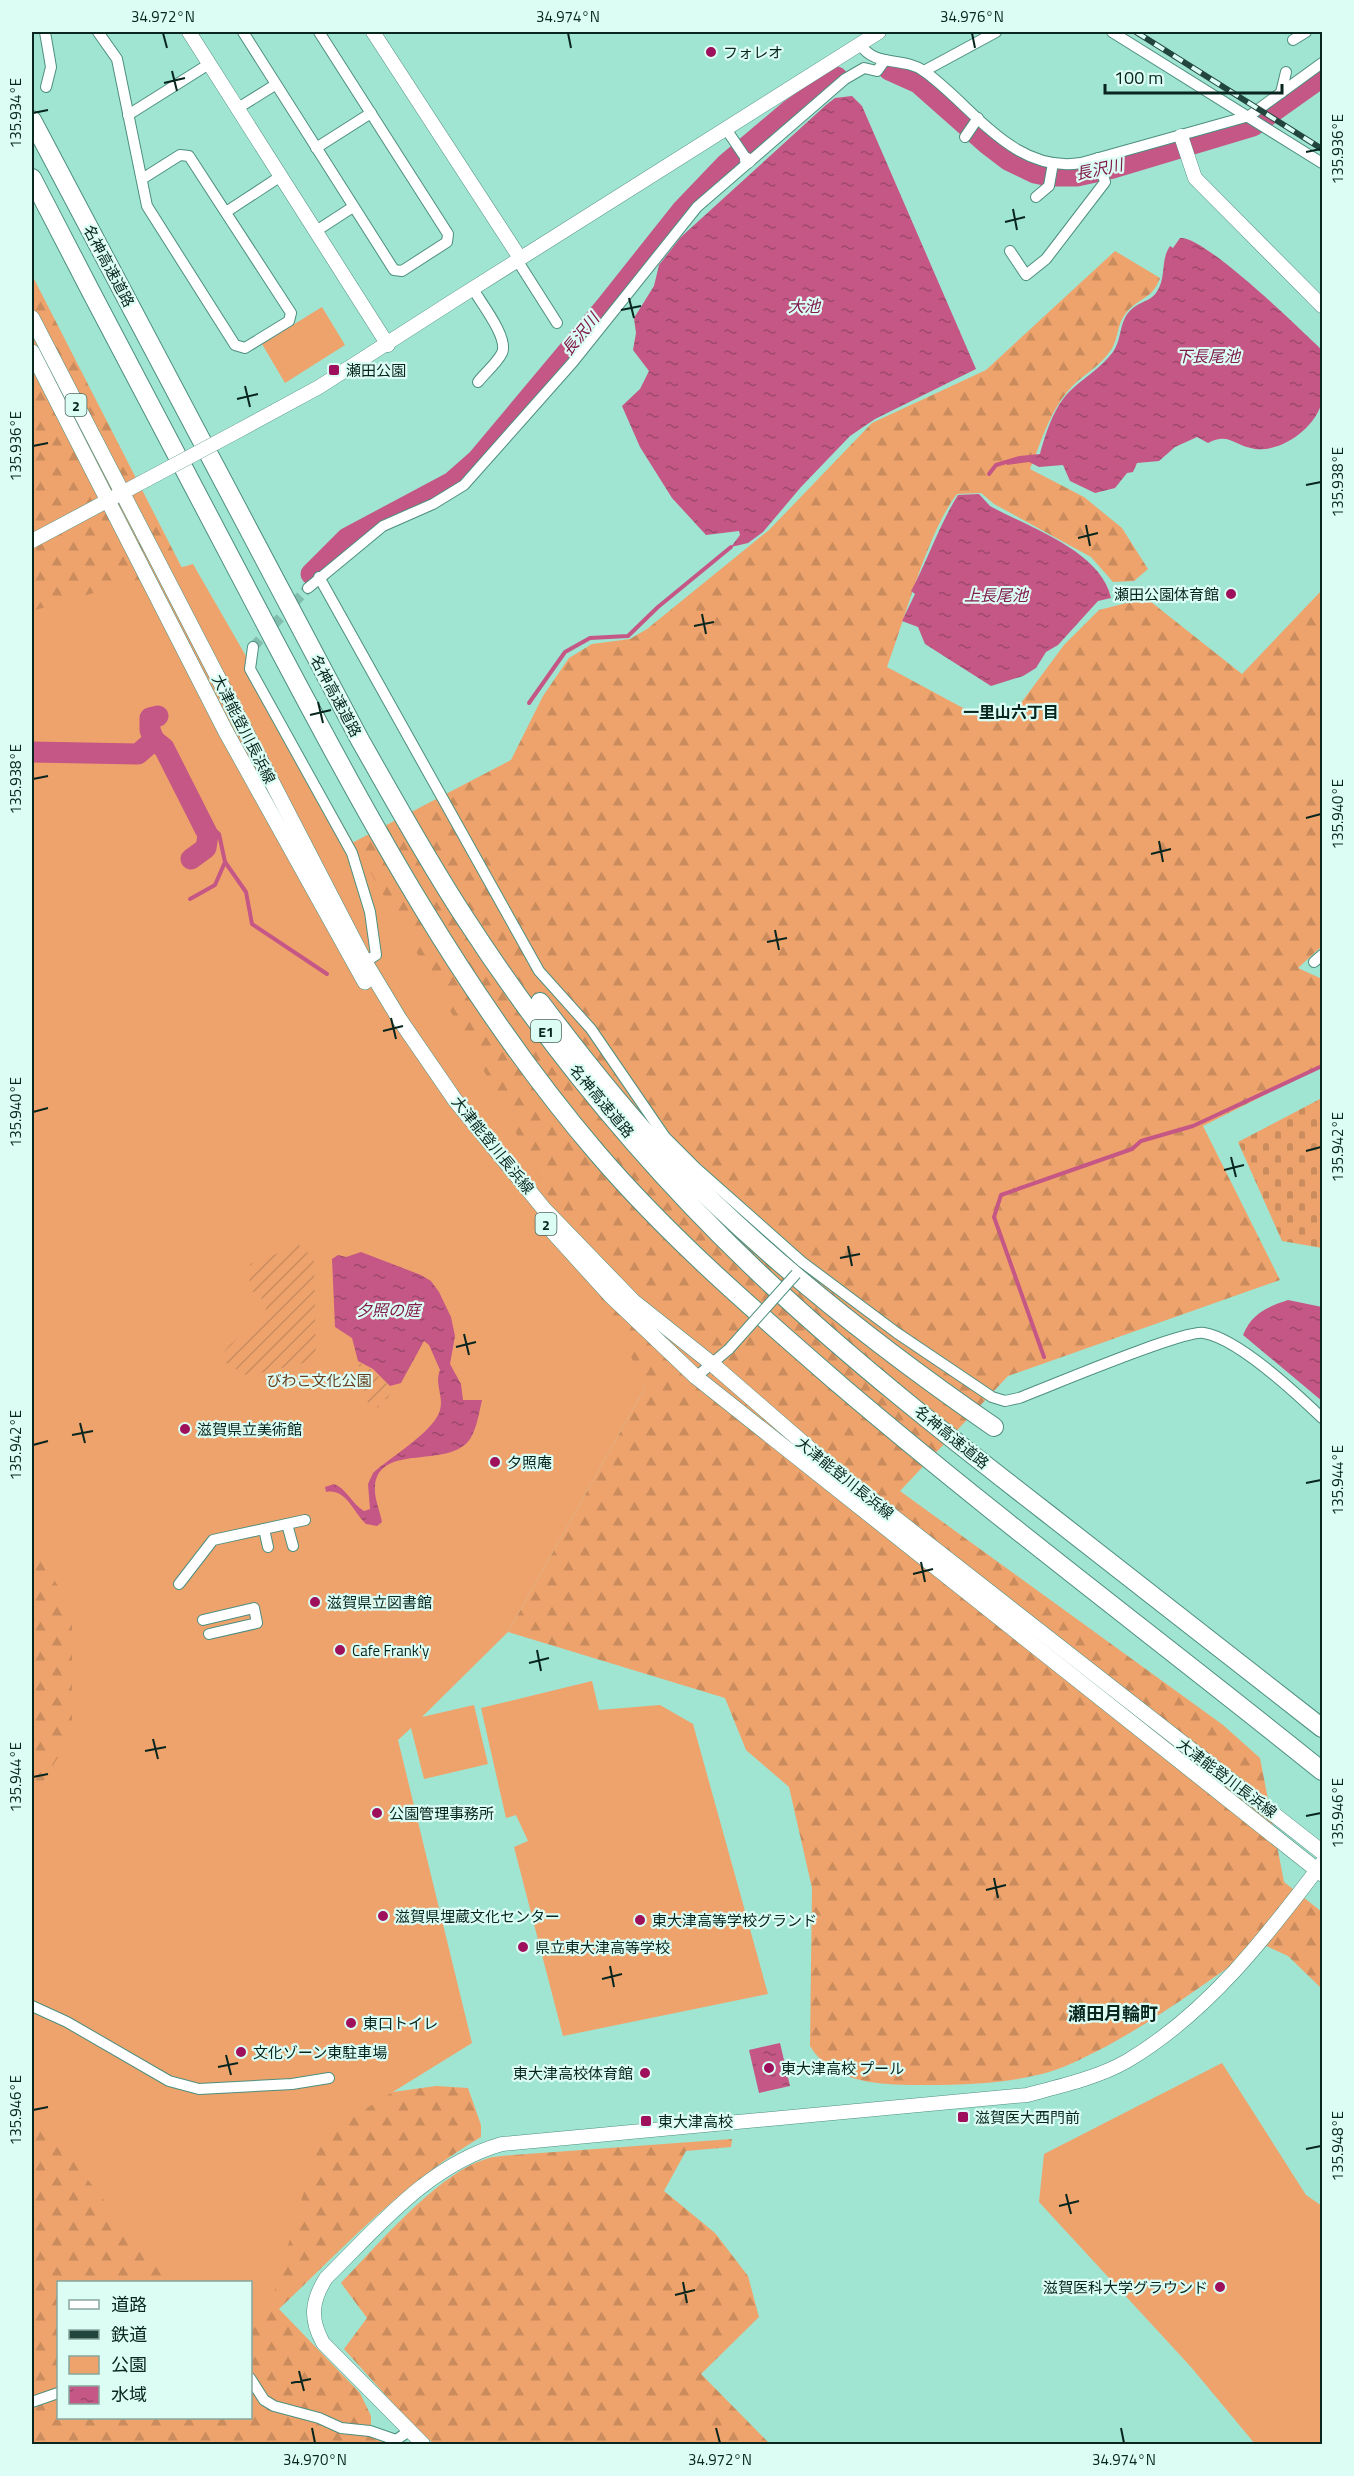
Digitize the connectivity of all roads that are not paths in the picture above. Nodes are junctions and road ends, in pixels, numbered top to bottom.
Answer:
1 (45, 32) edge
2 (98, 32) edge
3 (189, 32) edge
4 (243, 32) edge
5 (319, 32) edge
6 (373, 32) edge
7 (852, 32) edge
8 (879, 32) edge
9 (996, 32) edge
10 (1112, 32) edge
11 (1306, 32) edge
12 (1293, 40) dead end
13 (860, 44) junction
14 (885, 60) junction
15 (1323, 63) edge
16 (209, 64) junction
17 (924, 71) junction
18 (1286, 72) dead end
19 (275, 84) junction
20 (46, 87) dead end
21 (1281, 93) junction
22 (238, 108) junction
23 (371, 113) junction
24 (128, 115) junction
25 (1249, 116) junction
26 (978, 118) junction
27 (32, 120) edge
28 (726, 128) junction
29 (965, 136) dead end
30 (1181, 136) junction
31 (316, 148) junction
32 (1099, 159) junction
33 (748, 161) junction
34 (1323, 163) edge
35 (1053, 164) junction
36 (281, 176) junction
37 (32, 178) edge
38 (141, 179) junction
39 (1036, 197) dead end
40 (353, 207) junction
41 (226, 212) junction
42 (316, 231) junction
43 (1010, 252) dead end
44 (519, 259) junction
45 (473, 289) junction
46 (1323, 306) edge
47 (32, 318) edge
48 (557, 323) dead end
49 (388, 345) junction
50 (32, 352) edge
51 (478, 382) dead end
52 (121, 492) junction
53 (106, 499) junction
54 (32, 541) edge
55 (319, 577) junction
56 (309, 588) tunnel mouth
57 (253, 647) tunnel mouth
58 (417, 841) junction
59 (365, 962) junction
60 (802, 1262) junction
61 (711, 1363) junction
62 (696, 1377) junction
63 (1323, 1418) edge
64 (994, 1427) dead end
65 (305, 1520) dead end
66 (287, 1524) junction
67 (264, 1529) junction
68 (293, 1546) dead end
69 (268, 1547) dead end
70 (179, 1584) dead end
71 (203, 1620) dead end
72 (209, 1634) dead end
73 (1323, 1728) edge
74 (1323, 1771) edge
75 (1323, 1852) edge
76 (1321, 1869) edge
77 (32, 2006) edge
78 (329, 2078) dead end
79 (252, 2381) edge
80 (57, 2393) edge
81 (32, 2403) edge
82 (409, 2431) junction
83 (423, 2445) edge

1 - 20 street
2 - 24 street
3 - 16 street
4 - 19 street
5 - 23 street
6 - 44 street
7 - 13 street
8 - 13 street
9 - 17 street
10 - 25 street
11 - 12 street
13 - 14 street
13 - 28 street
14 - 17 street
14 - 33 street
15 - 21 street
16 - 22 street
16 - 24 street
17 - 26 street
18 - 21 street
19 - 22 street
19 - 31 street
21 - 25 street
22 - 36 street
23 - 31 street
23 - 40 street
24 - 38 street
25 - 30 street
25 - 34 street
26 - 29 street
26 - 35 street
27 - 58 highway, 名神高速道路 / E1
28 - 33 street
28 - 44 street
30 - 32 street
30 - 46 street
31 - 40 street
32 - 35 street
32 - 43 street
33 - 55 street
35 - 39 street
36 - 41 street
36 - 42 street
37 - 74 highway, 名神高速道路 / E1
38 - 41 street
38 - 41 street
40 - 42 street
42 - 49 street
44 - 45 street
44 - 48 street
45 - 49 street
45 - 51 street
47 - 52 main road, 大津能登川長浜線 / 2
49 - 52 street, bridge
50 - 53 main road, 大津能登川長浜線 / 2
52 - 53 street
52 - 59 main road, 大津能登川長浜線 / 2
53 - 54 street
53 - 62 main road, 大津能登川長浜線 / 2
55 - 56 street
55 - 60 street
57 - 59 street
58 - 64 highway
58 - 73 highway, 名神高速道路 / E1
59 - 61 main road, 大津能登川長浜線 / 2
60 - 61 street, bridge
60 - 63 street
61 - 62 street
61 - 75 main road, 大津能登川長浜線 / 2
62 - 76 main road, 大津能登川長浜線 / 2
65 - 66 street
66 - 67 street
66 - 68 street
67 - 69 street
67 - 70 street
71 - 72 street
76 - 82 street
77 - 78 street
79 - 82 street
80 - 81 street
82 - 83 street

